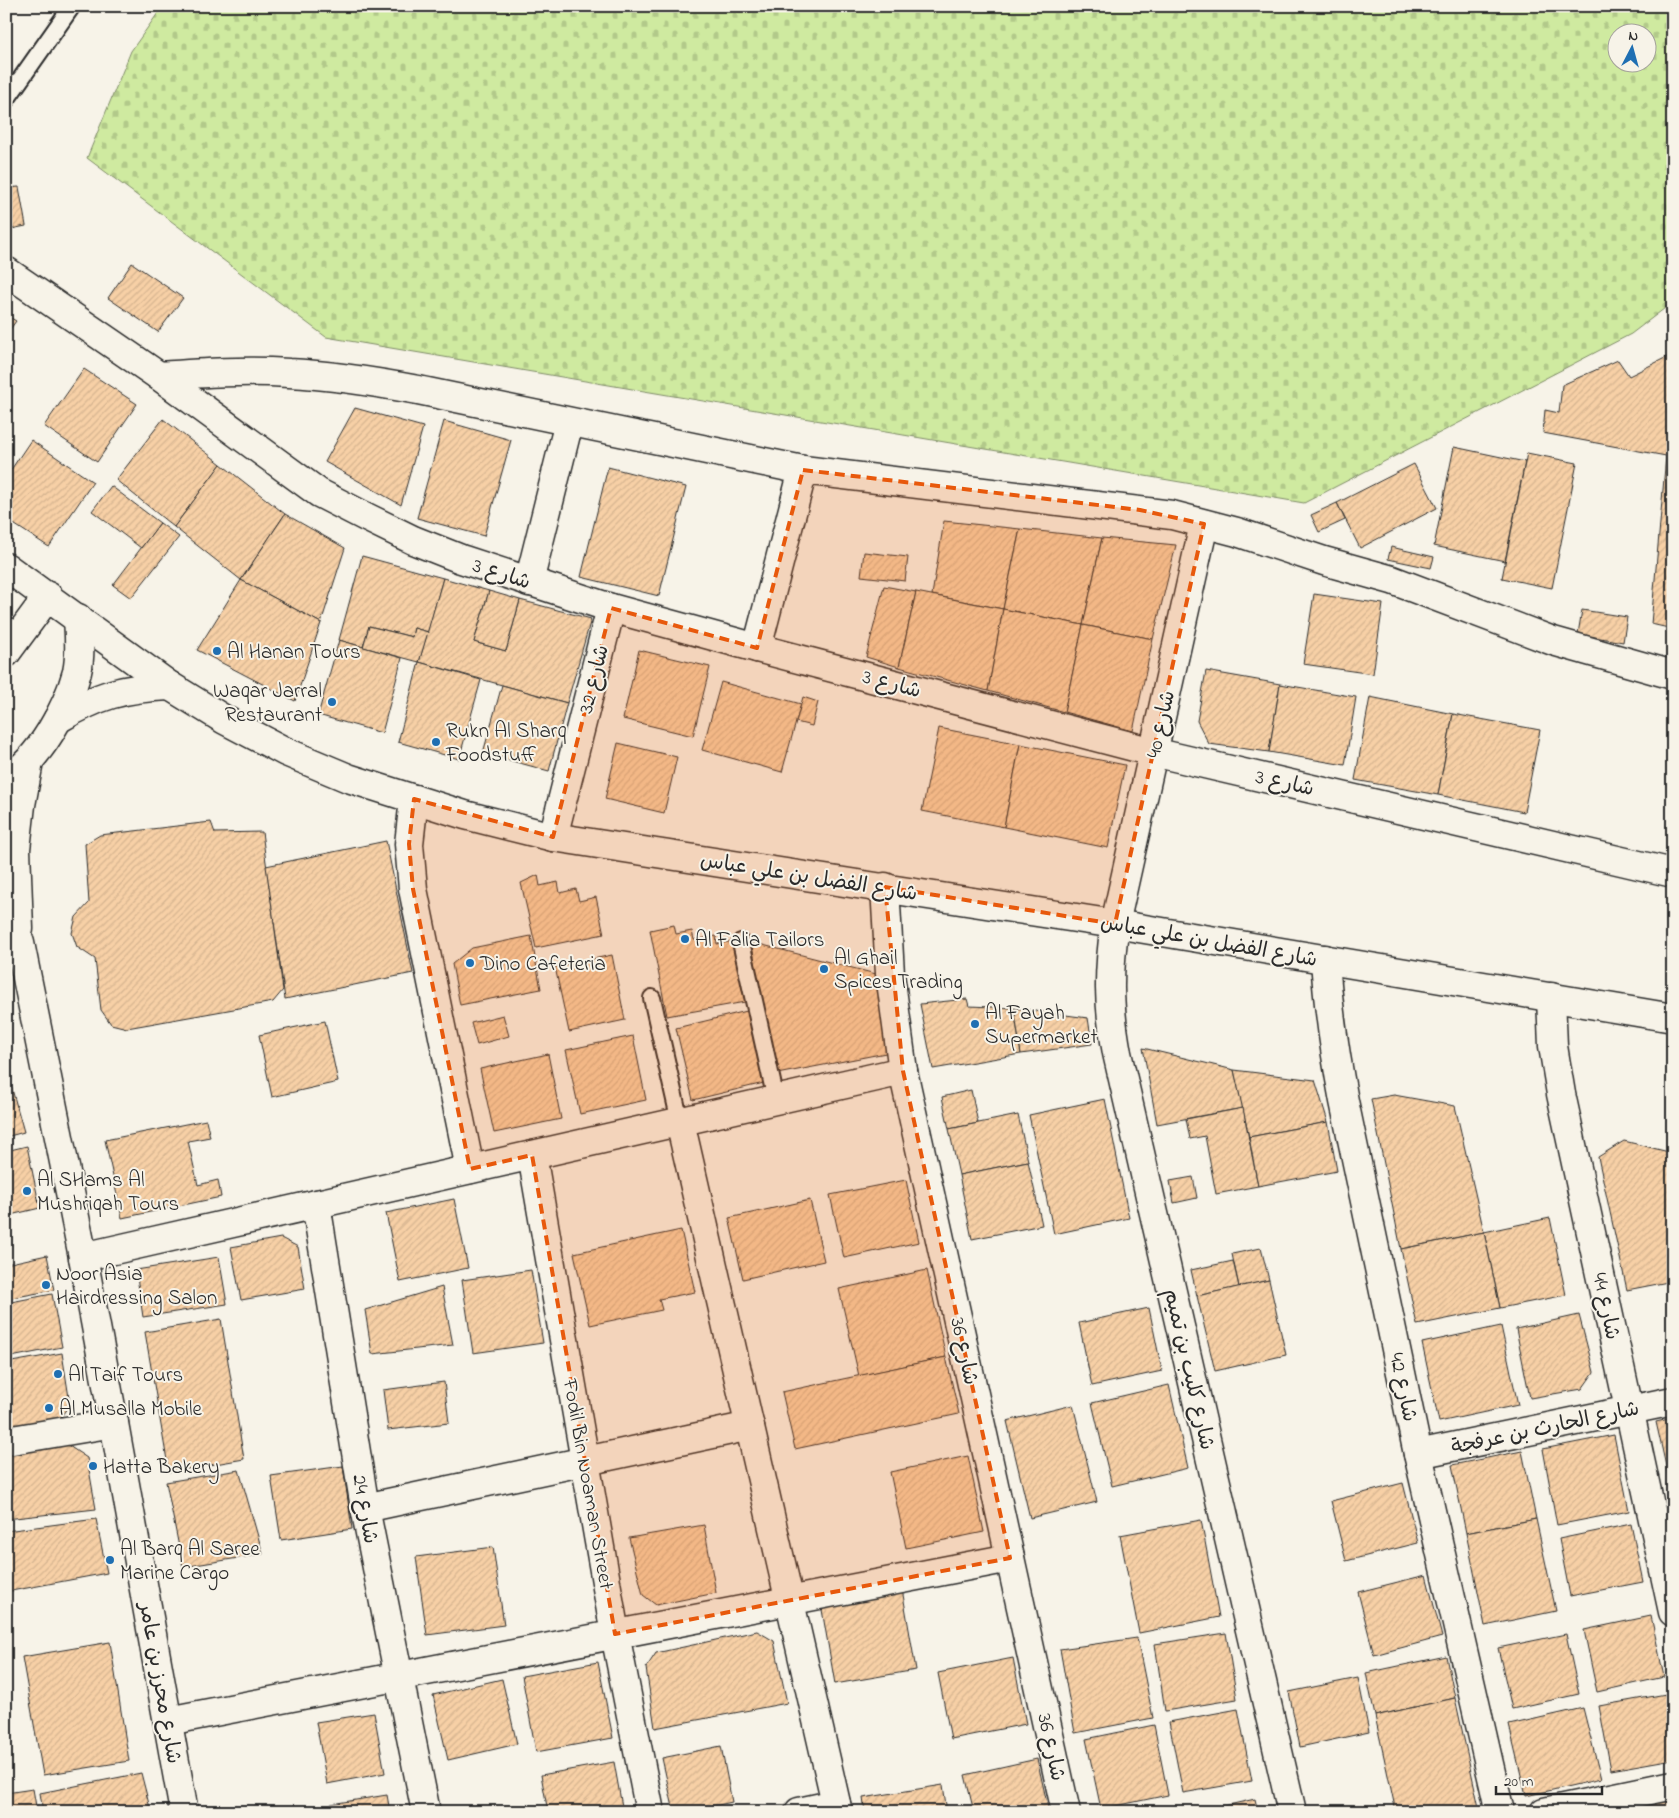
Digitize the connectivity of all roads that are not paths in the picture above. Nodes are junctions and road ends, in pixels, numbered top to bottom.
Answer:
1 (72, 6) edge
2 (6, 100) edge
3 (6, 270) edge
4 (159, 376) junction
5 (569, 422) junction
6 (803, 470) junction
7 (1204, 524) junction
8 (6, 567) edge
9 (529, 582) junction
10 (48, 596) junction
11 (611, 608) junction
12 (78, 618) junction
13 (757, 648) junction
14 (6, 653) edge
15 (1673, 675) edge
16 (170, 686) junction
17 (58, 719) junction
18 (1153, 752) junction
19 (29, 762) junction
20 (6, 778) edge
21 (414, 799) junction
22 (553, 838) junction
23 (1673, 873) edge
24 (885, 887) junction
25 (6, 908) edge
26 (1115, 924) junction
27 (20, 942) junction
28 (741, 942) dead end
29 (1325, 959) junction
30 (1551, 997) junction
31 (652, 998) dead end
32 (1673, 1018) edge
33 (903, 1071) junction
34 (776, 1100) junction
35 (680, 1122) junction
36 (532, 1155) junction
37 (470, 1169) junction
38 (316, 1204) junction
39 (83, 1257) junction
40 (1673, 1401) edge
41 (1630, 1409) junction
42 (114, 1423) junction
43 (750, 1426) junction
44 (6, 1441) edge
45 (1418, 1454) junction
46 (585, 1462) junction
47 (365, 1508) junction
48 (1010, 1558) junction
49 (790, 1600) junction
50 (1673, 1612) edge
51 (615, 1634) junction
52 (398, 1677) junction
53 (168, 1721) junction
54 (1673, 1785) edge
55 (837, 1808) edge
56 (184, 1812) edge
57 (426, 1812) edge
58 (650, 1812) edge
59 (799, 1812) edge
60 (1066, 1812) edge
61 (1292, 1812) edge
62 (1500, 1812) edge
63 (1544, 1812) edge

1 - 2 lane
3 - 4 street, شارع 3
4 - 5 street
4 - 9 street, شارع 3
5 - 6 street
5 - 9 street
6 - 7 street
6 - 13 street
7 - 15 street
7 - 18 street, شارع 40
8 - 10 street, شارع الفضل بن علي عباس
9 - 11 street, شارع 3
10 - 12 street, شارع الفضل بن علي عباس
10 - 14 street
11 - 13 street, شارع 3
11 - 22 street, شارع 32
12 - 16 street, شارع الفضل بن علي عباس
12 - 17 street
13 - 18 street, شارع 3
16 - 17 street
16 - 21 street, شارع الفضل بن علي عباس
17 - 19 street
18 - 23 street, شارع 3
18 - 26 street, شارع 40
19 - 20 street
19 - 27 street
21 - 22 street, شارع الفضل بن علي عباس
21 - 37 street
22 - 24 street, شارع الفضل بن علي عباس
24 - 26 street, شارع الفضل بن علي عباس
24 - 33 street, شارع 36
25 - 27 street, شارع محرز بن عامر
26 - 29 street, شارع الفضل بن علي عباس
26 - 61 street, شارع كليب بن تميم
27 - 39 street, شارع محرز بن عامر
28 - 34 lane
29 - 30 street, شارع الفضل بن علي عباس
29 - 45 street, شارع 42
30 - 32 street, شارع الفضل بن علي عباس
30 - 41 street, شارع 44
31 - 35 lane
33 - 34 street
33 - 48 street, شارع 36
34 - 35 street
35 - 36 street
35 - 43 street
36 - 37 street
36 - 46 street, Fodil Bin Noaman Street
37 - 38 street
38 - 39 street
38 - 47 street, شارع 24
39 - 42 street, شارع محرز بن عامر
40 - 41 street, شارع الحارث بن عرفجة
41 - 45 street, شارع الحارث بن عرفجة
41 - 50 street, شارع 44
42 - 44 street
42 - 53 street, شارع محرز بن عامر
43 - 46 street
43 - 49 street
45 - 62 street, شارع 42
46 - 47 street
46 - 51 street, Fodil Bin Noaman Street
47 - 52 street, شارع 24
48 - 49 street
48 - 60 street, شارع 36
49 - 51 street
49 - 55 street
51 - 52 street
51 - 58 street, Fodil Bin Noaman Street
52 - 53 street
52 - 57 street, شارع 24
53 - 56 street, شارع محرز بن عامر
54 - 63 street
55 - 59 street

